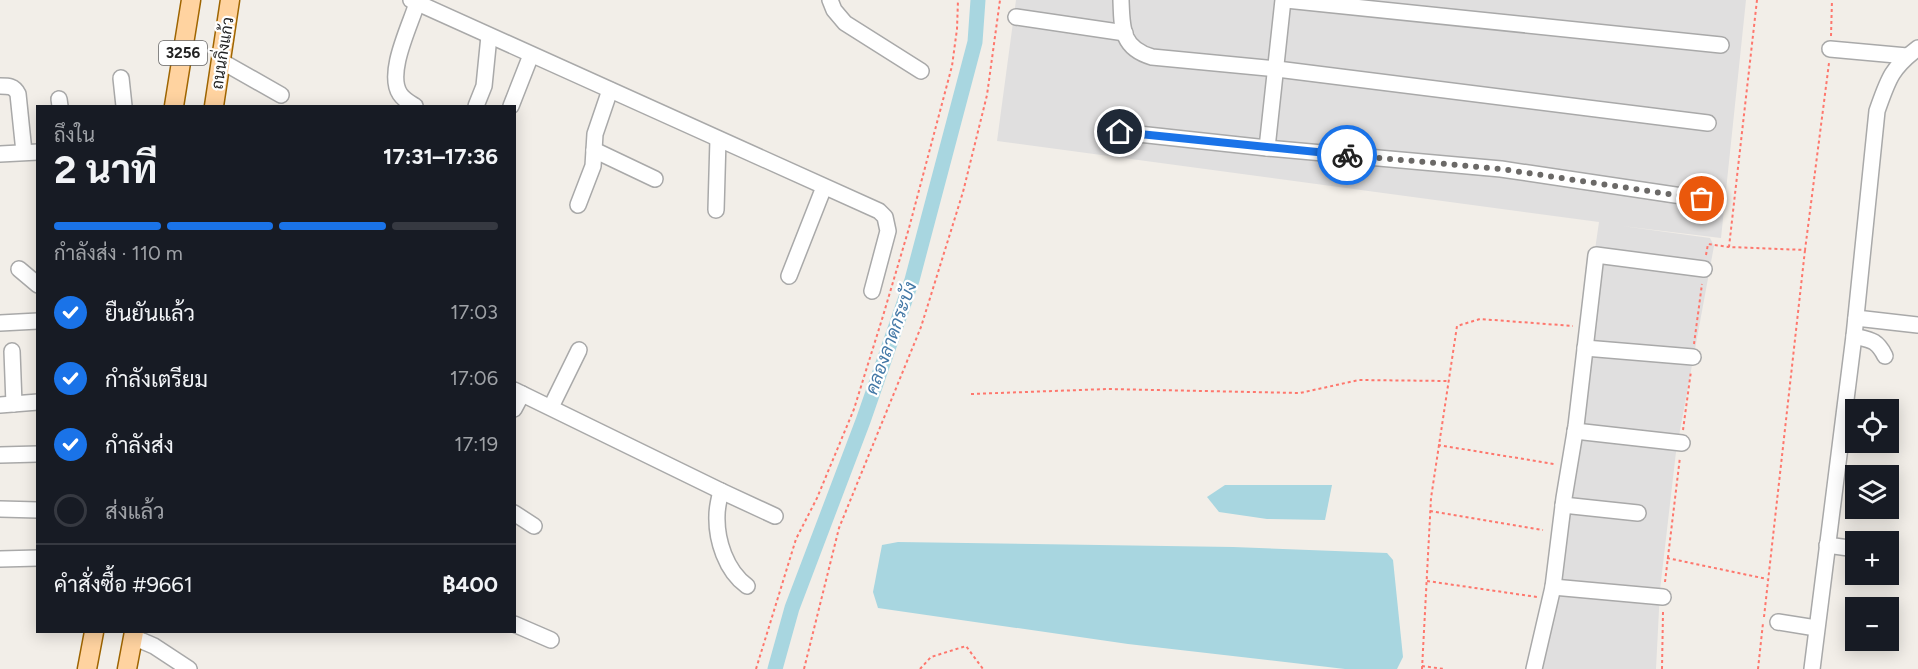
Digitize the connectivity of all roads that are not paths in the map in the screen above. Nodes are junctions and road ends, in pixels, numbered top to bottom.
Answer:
1 (191, 0) edge
2 (230, 0) edge
3 (830, 0) edge
4 (1121, 0) edge
5 (1285, 0) edge
6 (414, 2) edge
7 (1016, 17) dead end
8 (1125, 33) junction
9 (489, 36) junction
10 (1721, 45) dead end
11 (1830, 50) road end
12 (1913, 52) edge
13 (531, 55) junction
14 (221, 61) junction
15 (1277, 69) junction
16 (921, 71) dead end
17 (122, 78) dead end
18 (0, 86) edge
19 (610, 90) junction
20 (282, 95) dead end
21 (124, 105) edge
22 (174, 105) edge
23 (214, 105) edge
24 (414, 105) edge
25 (476, 105) edge
26 (511, 105) edge
27 (1708, 123) dead end
28 (1120, 132) dead end
29 (718, 139) junction
30 (1267, 148) junction
31 (594, 150) junction
32 (31, 152) edge
33 (0, 154) edge
34 (655, 179) dead end
35 (824, 187) junction
36 (1702, 199) dead end
37 (578, 205) dead end
38 (716, 210) dead end
39 (19, 269) dead end
40 (1704, 269) dead end
41 (789, 276) dead end
42 (36, 283) edge
43 (872, 291) dead end
44 (1856, 318) junction
45 (36, 321) edge
46 (0, 323) edge
47 (1918, 325) edge
48 (1854, 336) junction
49 (1585, 348) junction
50 (579, 350) dead end
51 (12, 351) dead end
52 (1692, 357) dead end
53 (1885, 357) dead end
54 (518, 392) edge
55 (36, 402) edge
56 (7, 404) edge
57 (551, 407) junction
58 (1575, 431) junction
59 (1682, 443) dead end
60 (36, 454) edge
61 (0, 455) edge
62 (721, 491) junction
63 (1563, 505) junction
64 (0, 509) edge
65 (36, 510) edge
66 (1638, 513) dead end
67 (516, 514) edge
68 (775, 516) dead end
69 (534, 526) dead end
70 (1827, 545) junction
71 (1845, 547) edge
72 (36, 558) edge
73 (0, 559) edge
74 (747, 586) dead end
75 (1553, 587) junction
76 (1663, 597) dead end
77 (1778, 622) dead end
78 (516, 625) edge
79 (1816, 628) junction
80 (93, 633) edge
81 (133, 634) edge
82 (551, 640) dead end
83 (87, 669) edge
84 (127, 669) edge
85 (189, 669) edge
86 (1534, 669) edge
87 (1812, 669) edge

1 - 22 main road, 3256
2 - 14 main road, ถนนกิ่งแก้ว / 3256
3 - 16 street
4 - 8 street
5 - 10 street
5 - 15 street
6 - 9 street
6 - 24 street
7 - 8 street
8 - 15 street
9 - 13 street
9 - 25 street
11 - 12 street
12 - 44 street
13 - 19 street
13 - 26 street
14 - 20 street
14 - 23 main road, ถนนกิ่งแก้ว / 3256
15 - 27 street
15 - 30 street
17 - 21 street
18 - 32 street
19 - 29 street
19 - 31 street
28 - 30 street
29 - 35 street
29 - 38 street
30 - 36 street
31 - 34 street
31 - 37 street
32 - 33 street
35 - 41 street
35 - 43 street
39 - 42 street
40 - 49 street
44 - 47 street
44 - 48 street
45 - 46 street
48 - 53 street
48 - 70 street
49 - 52 street
49 - 58 street
50 - 57 street
51 - 56 street
54 - 57 street
55 - 56 street
57 - 62 street
58 - 59 street
58 - 63 street
60 - 61 street
62 - 68 street
62 - 74 street
63 - 66 street
63 - 75 street
64 - 65 street
67 - 69 street
70 - 71 street
70 - 79 street
72 - 73 street
75 - 76 street
75 - 86 street
77 - 79 street
78 - 82 street
79 - 87 street
80 - 83 main road
81 - 84 main road
81 - 85 street

